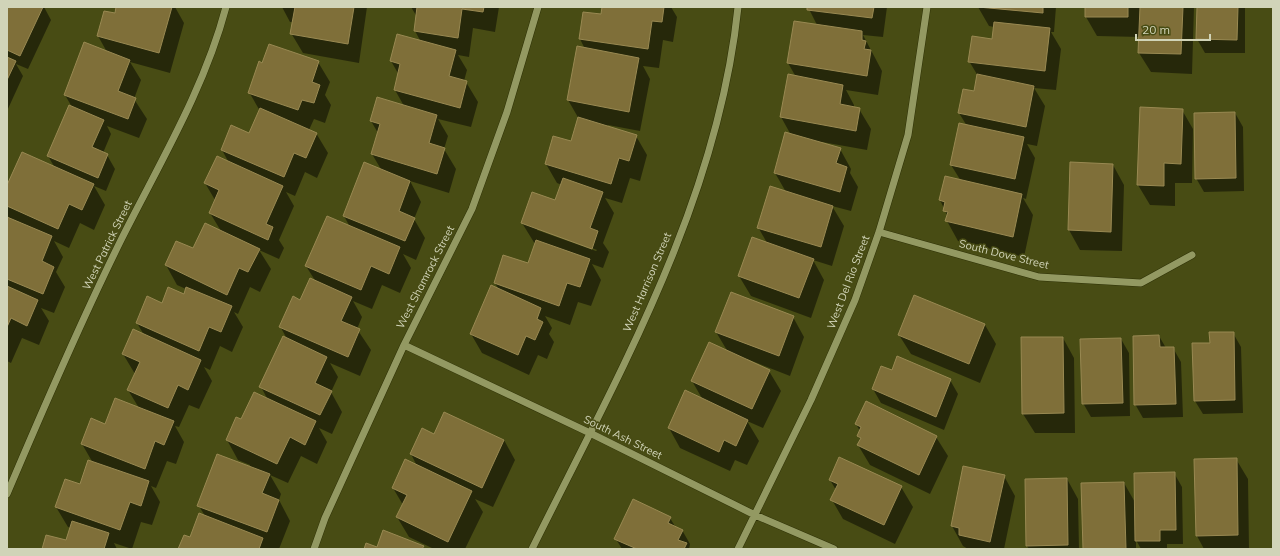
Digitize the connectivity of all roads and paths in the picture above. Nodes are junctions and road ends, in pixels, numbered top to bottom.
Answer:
1 (226, 7) edge
2 (538, 7) edge
3 (738, 7) edge
4 (927, 7) edge
5 (878, 232) junction
6 (1192, 255) dead end
7 (404, 345) junction
8 (590, 433) junction
9 (7, 494) edge
10 (755, 515) junction
11 (314, 549) edge
12 (532, 549) edge
13 (738, 549) edge
14 (834, 549) edge

1 - 9 street, West Patrick Street
2 - 7 street, West Shamrock Street
3 - 8 street, West Harrison Street
4 - 5 street, West Del Rio Street
5 - 6 street, South Dove Street
5 - 10 street, West Del Rio Street
7 - 8 street, South Ash Street
7 - 11 street, West Shamrock Street
8 - 10 street, South Ash Street
8 - 12 street, West Harrison Street
10 - 13 street, West Del Rio Street
10 - 14 street, South Ash Street

